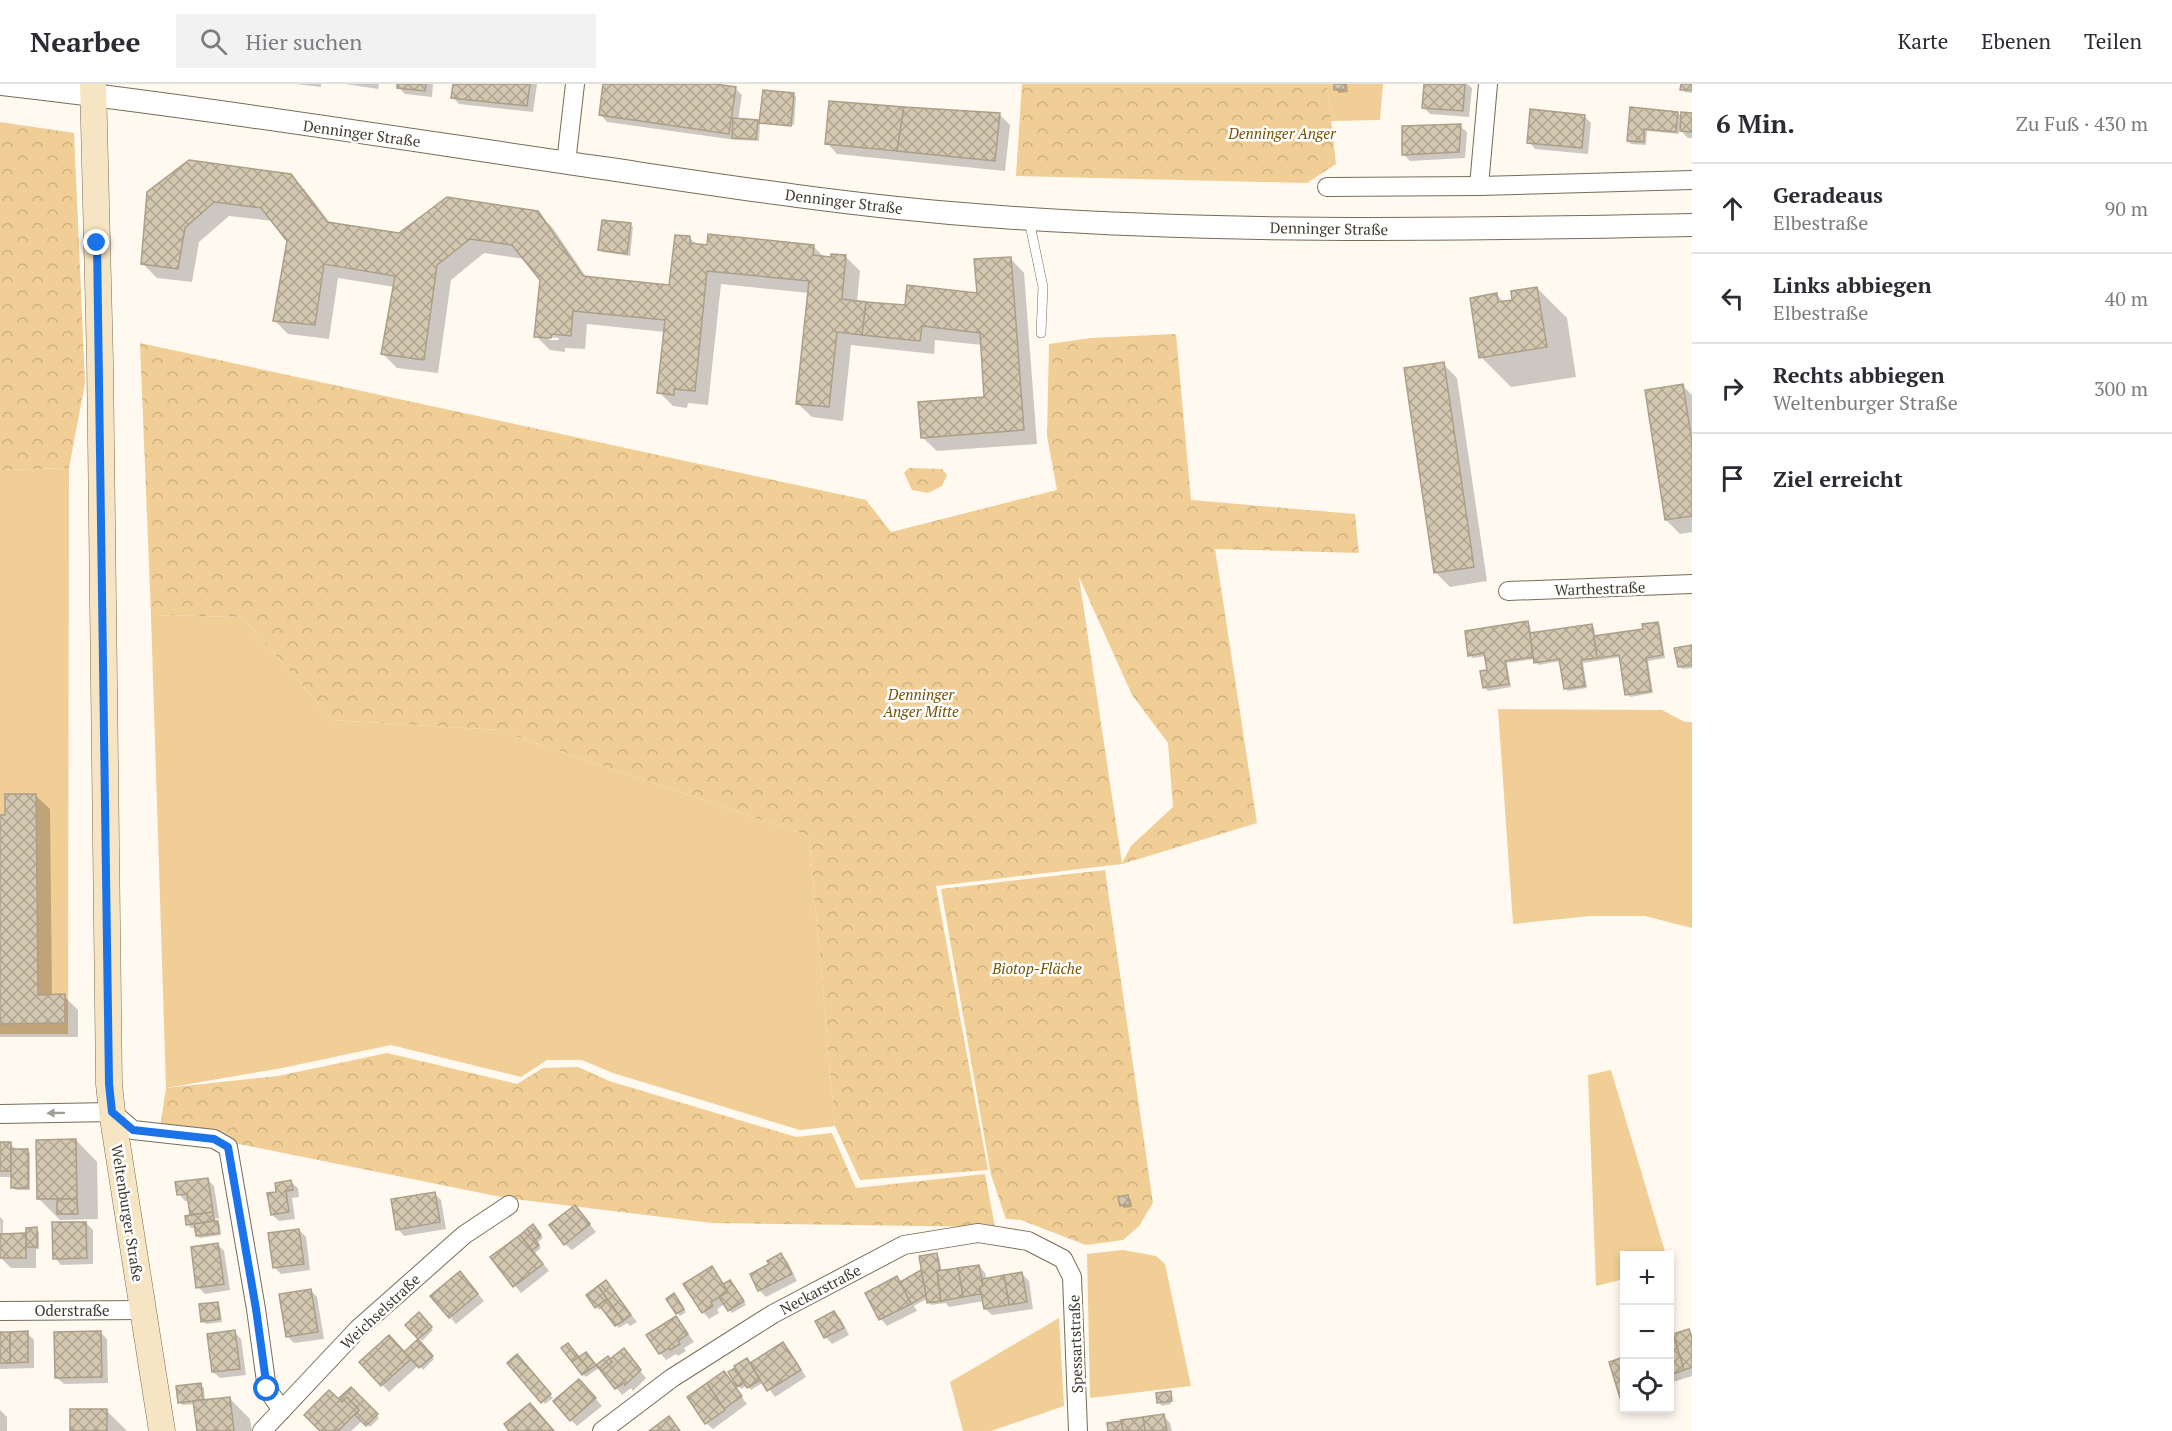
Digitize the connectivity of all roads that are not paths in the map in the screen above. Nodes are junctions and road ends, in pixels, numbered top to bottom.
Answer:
1 (2, 84) edge
2 (575, 84) edge
3 (1488, 84) edge
4 (93, 89) edge
5 (566, 163) junction
6 (1692, 180) edge
7 (1479, 186) junction
8 (1327, 188) dead end
9 (1028, 218) junction
10 (1692, 225) edge
11 (1041, 333) dead end
12 (1692, 584) edge
13 (1508, 591) dead end
14 (112, 1112) junction
15 (0, 1114) edge
16 (508, 1205) dead end
17 (1063, 1259) joint
18 (143, 1310) junction
19 (0, 1311) edge
20 (282, 1410) junction
21 (162, 1431) edge
22 (262, 1431) edge
23 (602, 1431) edge
24 (1078, 1431) edge

1 - 4 street, Denninger Straße
2 - 5 street
3 - 7 street
4 - 5 street, Denninger Straße
4 - 14 main road, Weltenburger Straße
5 - 9 street, Denninger Straße
6 - 7 street
7 - 8 street
9 - 10 street, Denninger Straße
9 - 11 lane
12 - 13 street, Warthestraße
14 -> 15 street
14 - 18 main road, Weltenburger Straße
14 - 20 street
16 - 20 street, Weichselstraße
17 - 23 street, Neckarstraße
17 - 24 street, Spessartstraße
18 - 19 street, Oderstraße
18 - 21 main road, Weltenburger Straße
20 - 22 street, Weichselstraße

